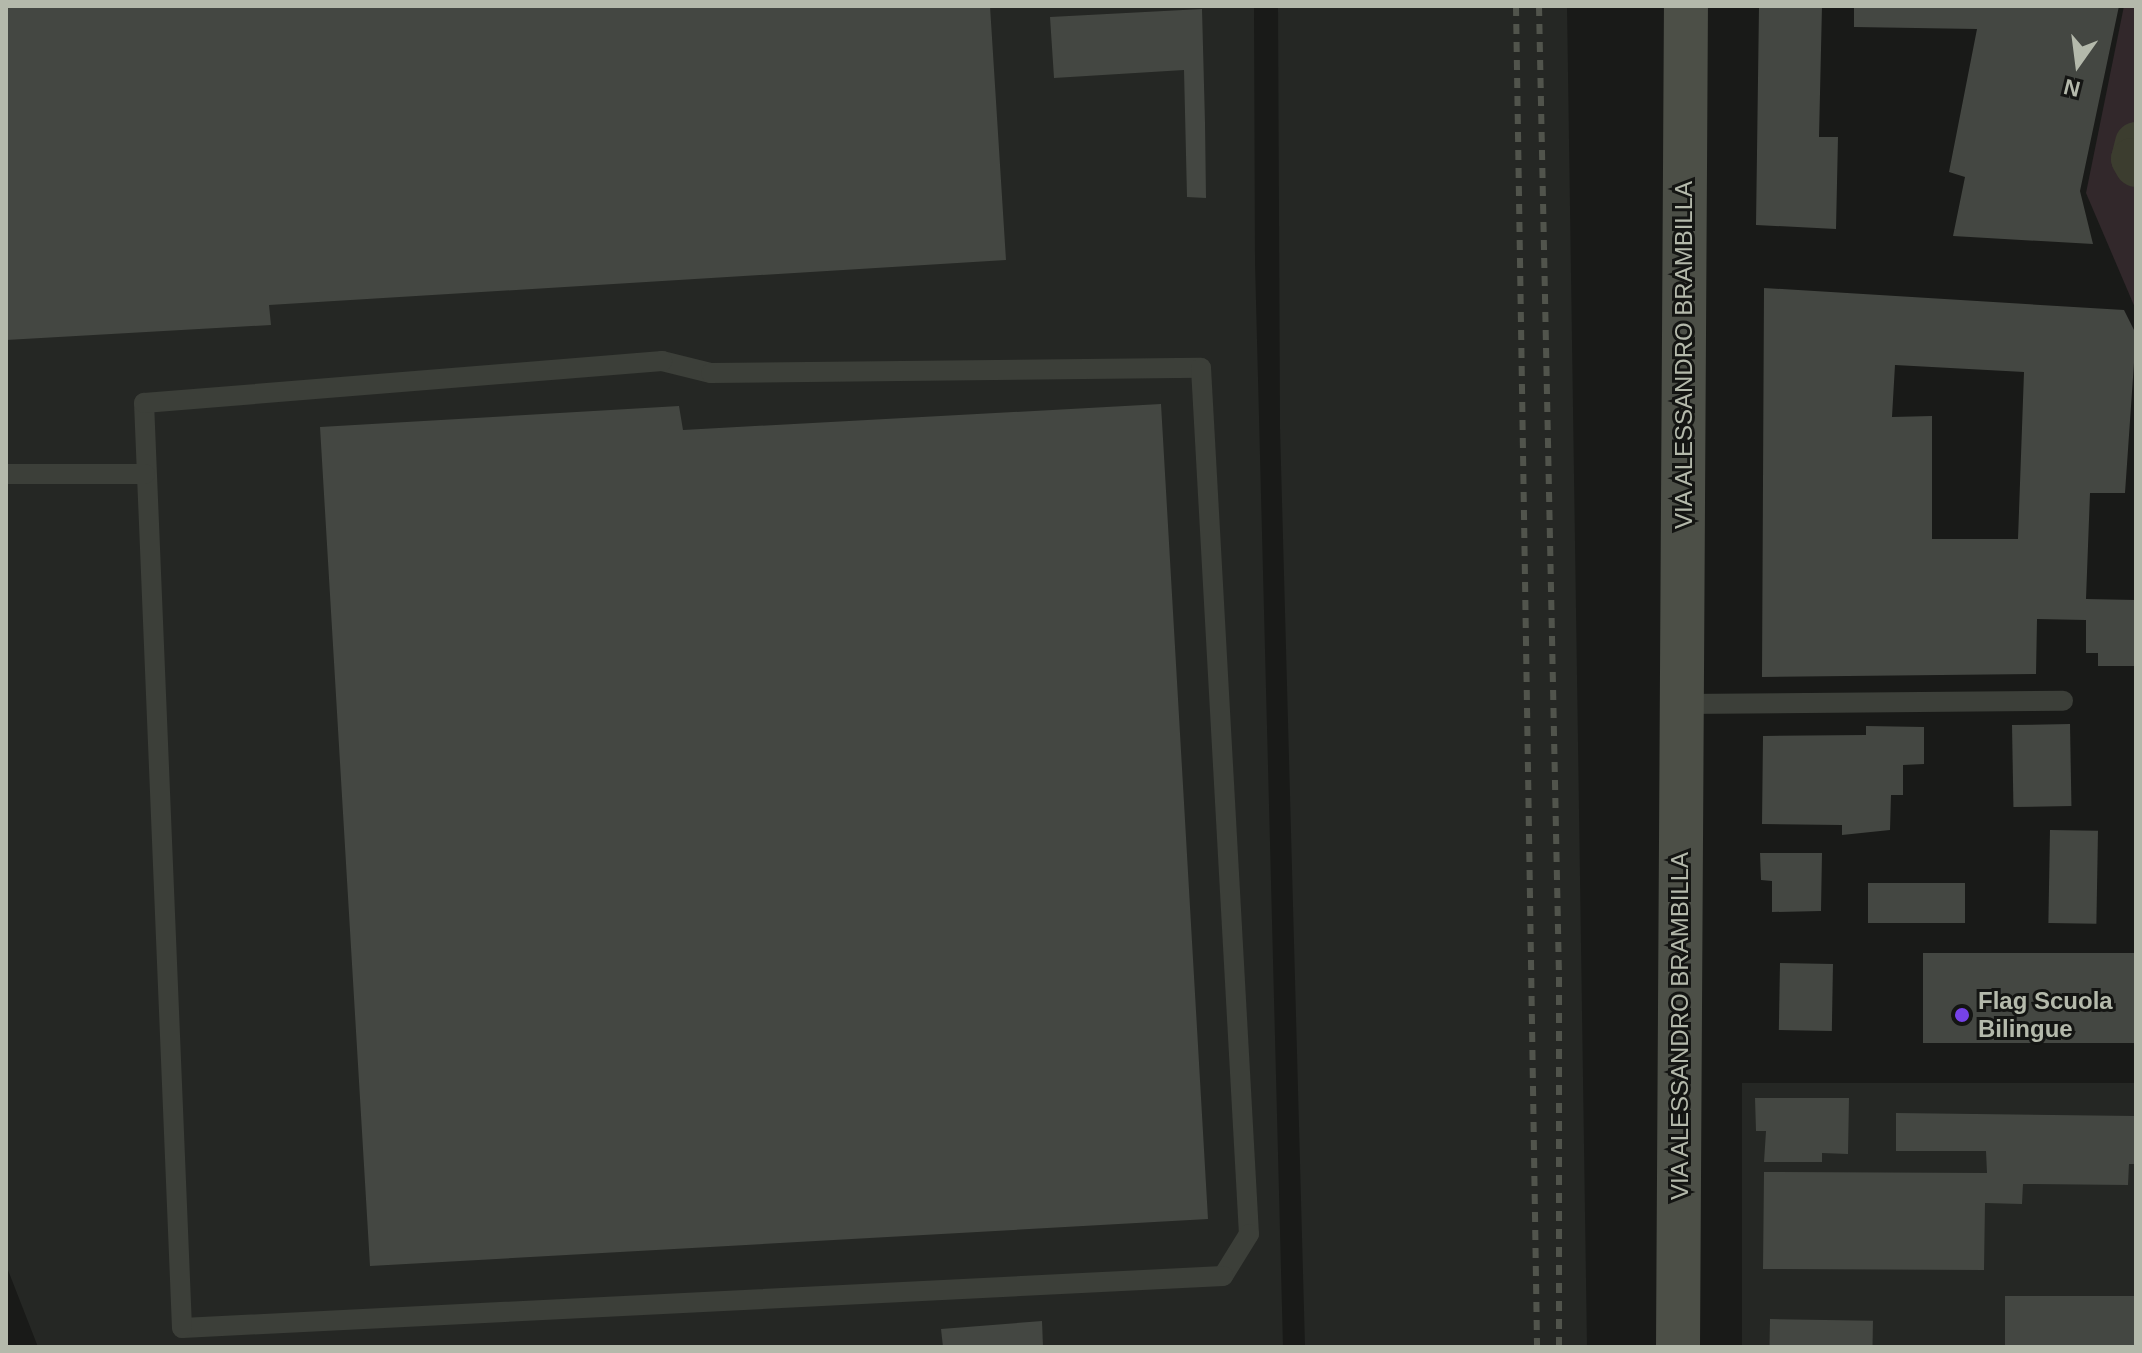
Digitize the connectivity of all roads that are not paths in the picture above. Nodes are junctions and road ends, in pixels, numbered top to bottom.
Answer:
1 (1686, 6) edge
2 (6, 474) edge
3 (145, 474) junction
4 (2063, 701) dead end
5 (1683, 704) junction
6 (1678, 1347) edge

1 - 5 main road, VIA ALESSANDRO BRAMBILLA
2 - 3 lane
3 - 3 lane
4 - 5 lane
5 - 6 main road, VIA ALESSANDRO BRAMBILLA

